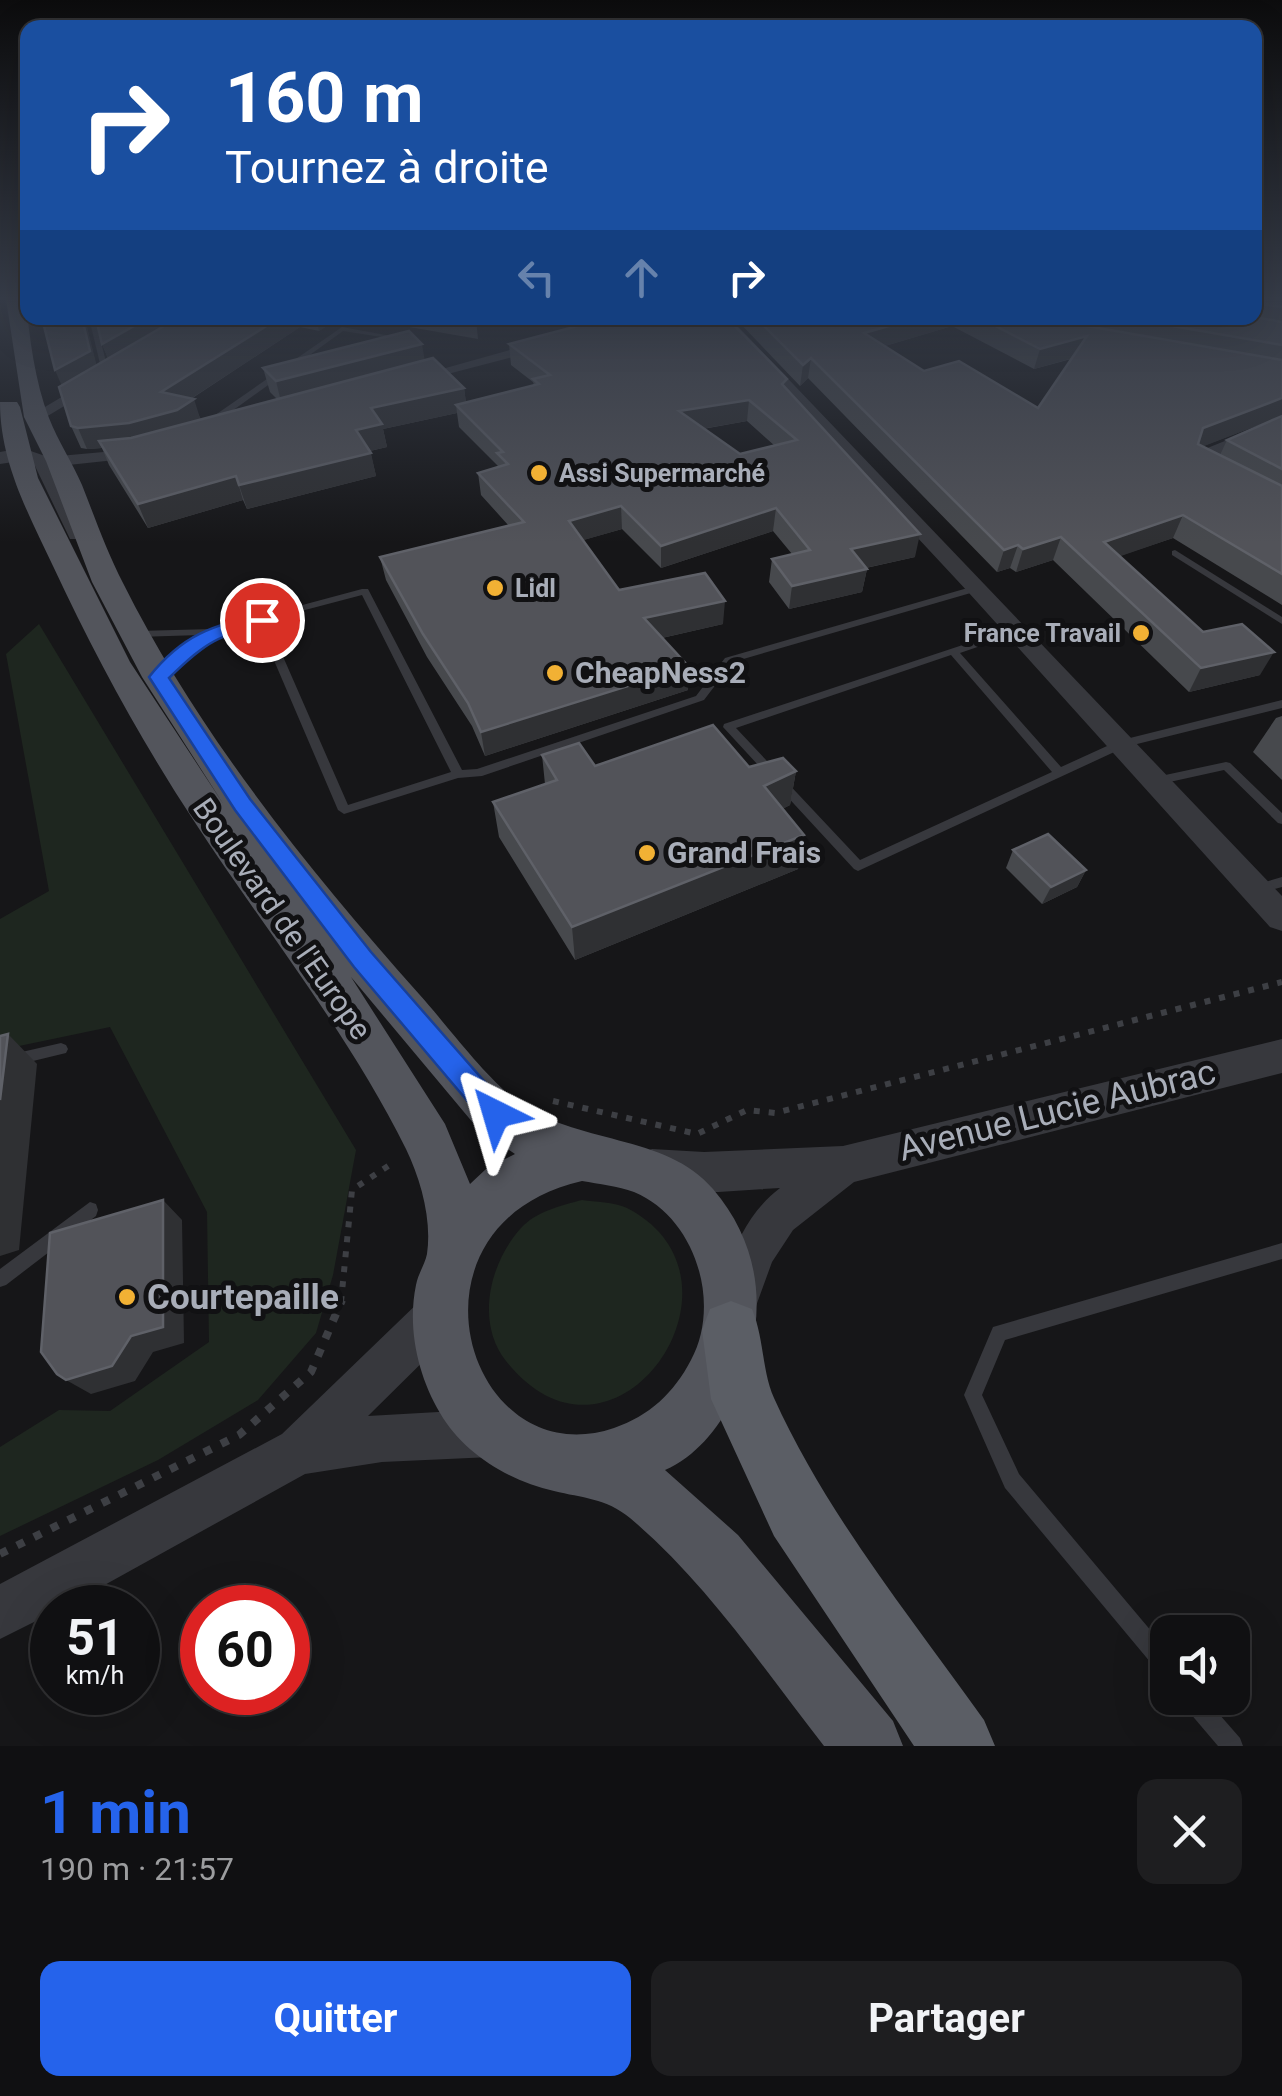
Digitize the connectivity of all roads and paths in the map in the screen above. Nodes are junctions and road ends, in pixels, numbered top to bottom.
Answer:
1 (2, 380) edge
2 (29, 380) edge
3 (99, 380) edge
4 (271, 380) edge
5 (413, 380) edge
6 (786, 380) edge
7 (400, 382) edge
8 (36, 417) junction
9 (1282, 423) edge
10 (233, 428) edge
11 (200, 433) joint
12 (154, 449) edge
13 (29, 461) edge
14 (1232, 482) edge
15 (1175, 552) dead end
16 (978, 588) junction
17 (262, 620) junction
18 (1282, 620) edge
19 (1017, 630) junction
20 (213, 632) junction
21 (132, 634) junction
22 (954, 651) junction
23 (159, 677) junction
24 (1282, 704) edge
25 (1122, 744) junction
26 (1060, 773) junction
27 (458, 774) junction
28 (1156, 781) junction
29 (1282, 820) edge
30 (1282, 882) edge
31 (1256, 889) junction
32 (1282, 918) edge
33 (1282, 982) edge
34 (61, 1049) dead end
35 (1278, 1051) edge
36 (0, 1064) edge
37 (546, 1099) dead end
38 (428, 1140) junction
39 (582, 1158) junction
40 (843, 1165) junction
41 (642, 1167) junction
42 (90, 1210) dead end
43 (453, 1251) junction
44 (1282, 1251) edge
45 (0, 1280) edge
46 (438, 1314) junction
47 (732, 1320) junction
48 (491, 1433) junction
49 (299, 1450) junction
50 (596, 1465) junction
51 (0, 1554) edge
52 (0, 1613) edge
53 (1150, 1646) edge
54 (1206, 1715) edge
55 (868, 1746) edge
56 (958, 1746) edge
57 (1232, 1746) edge

1 - 13 main road, Boulevard de l'Europe
2 - 8 main road, Boulevard de l'Europe
3 - 8 street
4 - 11 lane
5 - 7 street
6 - 16 street
8 - 13 main road, Boulevard de l'Europe
9 - 14 street
10 - 11 street
12 - 13 street
13 - 21 main road, Boulevard de l'Europe
13 - 38 main road, Boulevard de l'Europe
15 - 18 lane
16 - 19 street
16 - 27 lane
17 - 20 lane
17 - 27 lane
17 - 27 lane
19 - 22 lane
19 - 25 street
20 - 21 lane
20 - 23 lane
21 - 23 main road, Boulevard de l'Europe
22 - 26 lane
22 - 26 lane
23 - 39 main road, Boulevard de l'Europe
24 - 25 lane
25 - 26 lane
25 - 28 street
28 - 29 lane
28 - 31 street
30 - 31 lane
31 - 32 street
33 - 37 path
34 - 36 lane
35 - 40 street, Avenue Lucie Aubrac
38 - 43 main road, Boulevard de l'Europe
38 - 51 path
39 - 41 main road
39 - 43 main road
40 - 41 street, Avenue Lucie Aubrac
40 - 47 street, Avenue Lucie Aubrac
41 - 47 main road
42 - 45 lane
43 - 46 main road
44 - 53 lane
46 - 48 main road
46 - 49 street
47 - 50 main road
47 - 56 highway
48 - 49 street
48 - 50 main road
49 - 52 street
50 - 55 main road
54 - 57 lane

